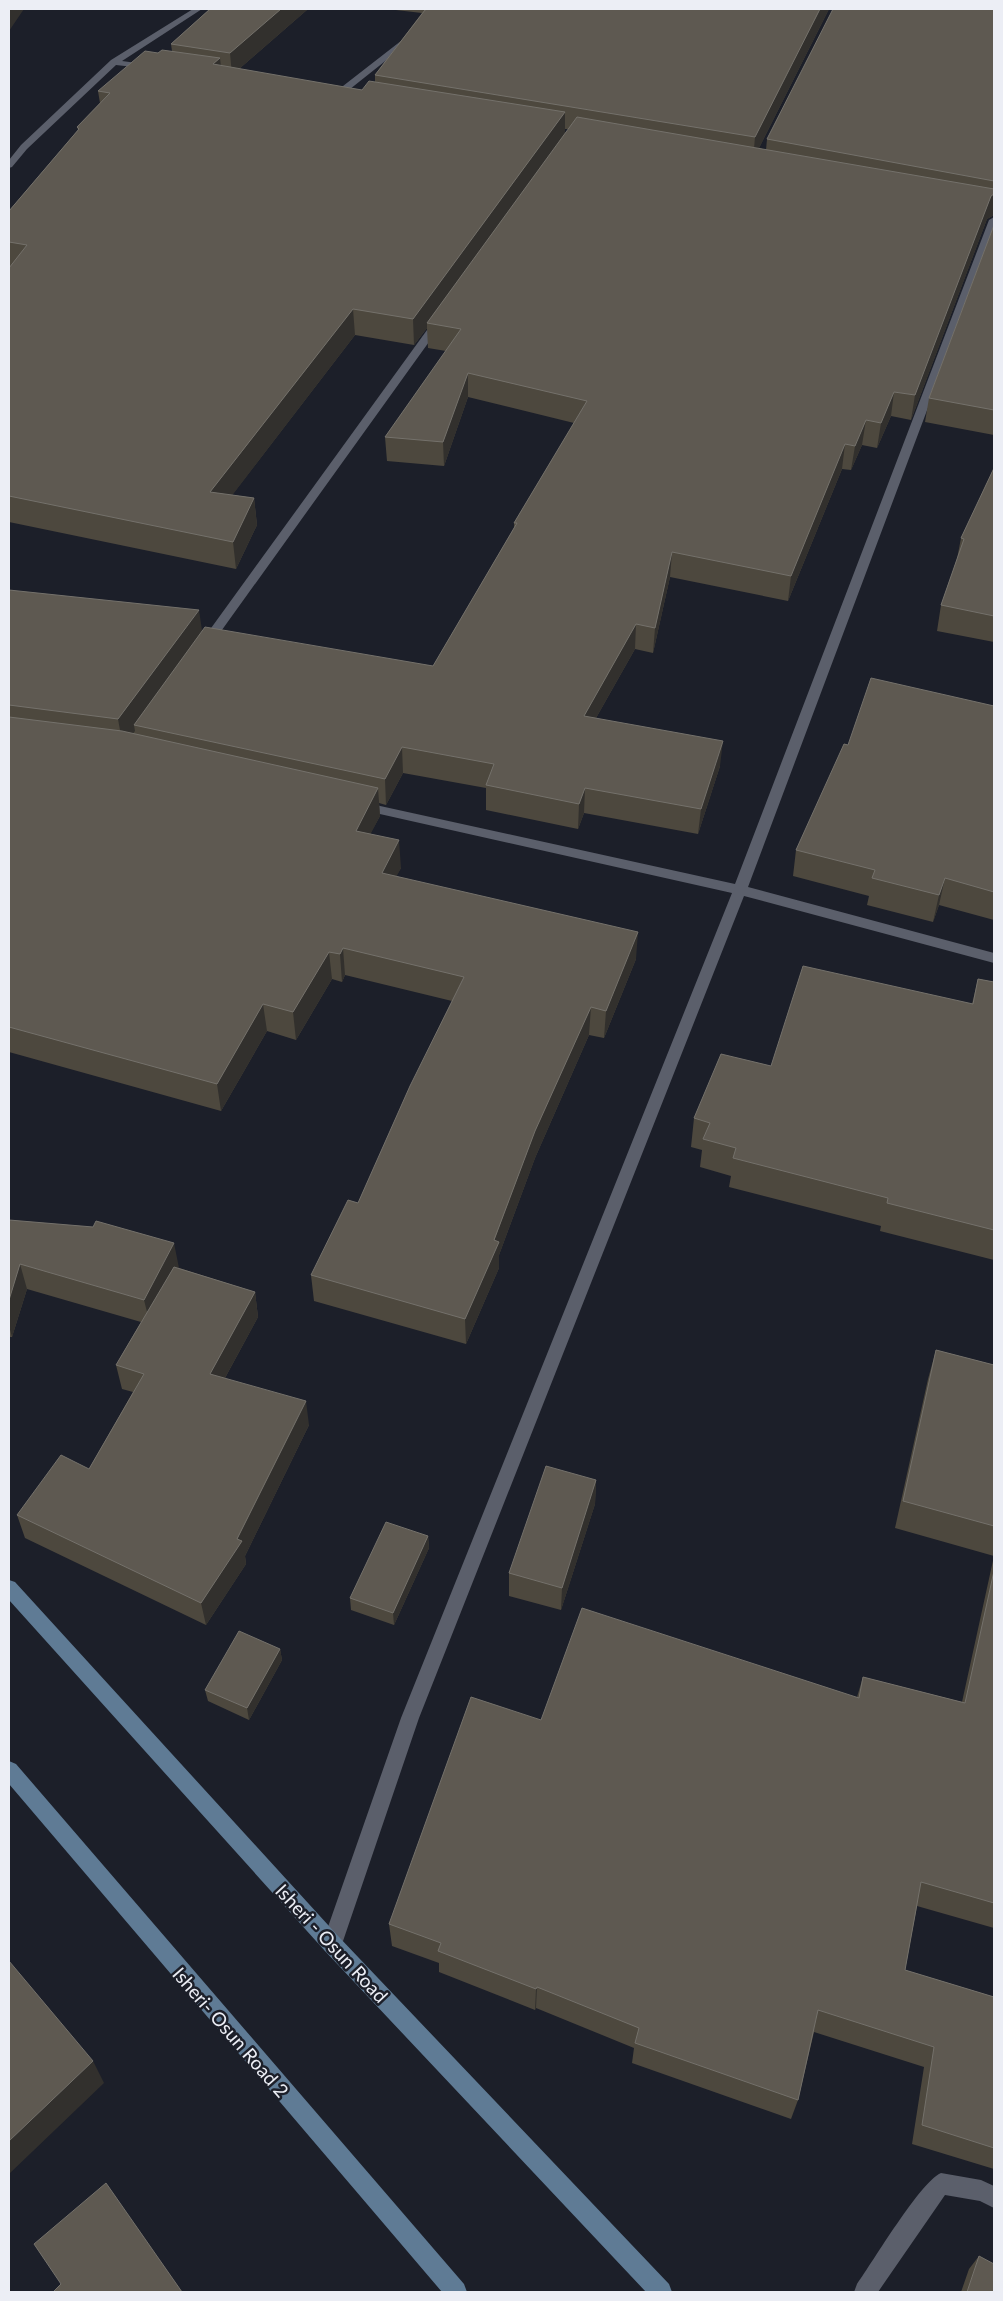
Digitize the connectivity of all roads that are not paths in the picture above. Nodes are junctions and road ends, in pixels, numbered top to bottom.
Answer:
1 (198, 9) edge
2 (418, 32) edge
3 (114, 62) junction
4 (153, 68) edge
5 (328, 94) edge
6 (337, 95) junction
7 (347, 97) edge
8 (9, 164) edge
9 (994, 220) edge
10 (445, 312) edge
11 (196, 657) edge
12 (350, 803) edge
13 (740, 890) junction
14 (994, 958) edge
15 (9, 1588) edge
16 (9, 1770) edge
17 (332, 1944) junction
18 (994, 2198) edge
19 (456, 2292) edge
20 (661, 2292) edge
21 (865, 2292) edge

1 - 3 street
2 - 6 street
3 - 4 street
3 - 8 street
5 - 6 street
6 - 7 street
9 - 13 street
10 - 11 street
12 - 13 street
13 - 14 street
13 - 17 street
15 - 17 main road, Isheri - Osun Road
16 - 19 main road, Isheri- Osun Road 2
17 - 20 main road, Isheri - Osun Road
18 - 21 street

